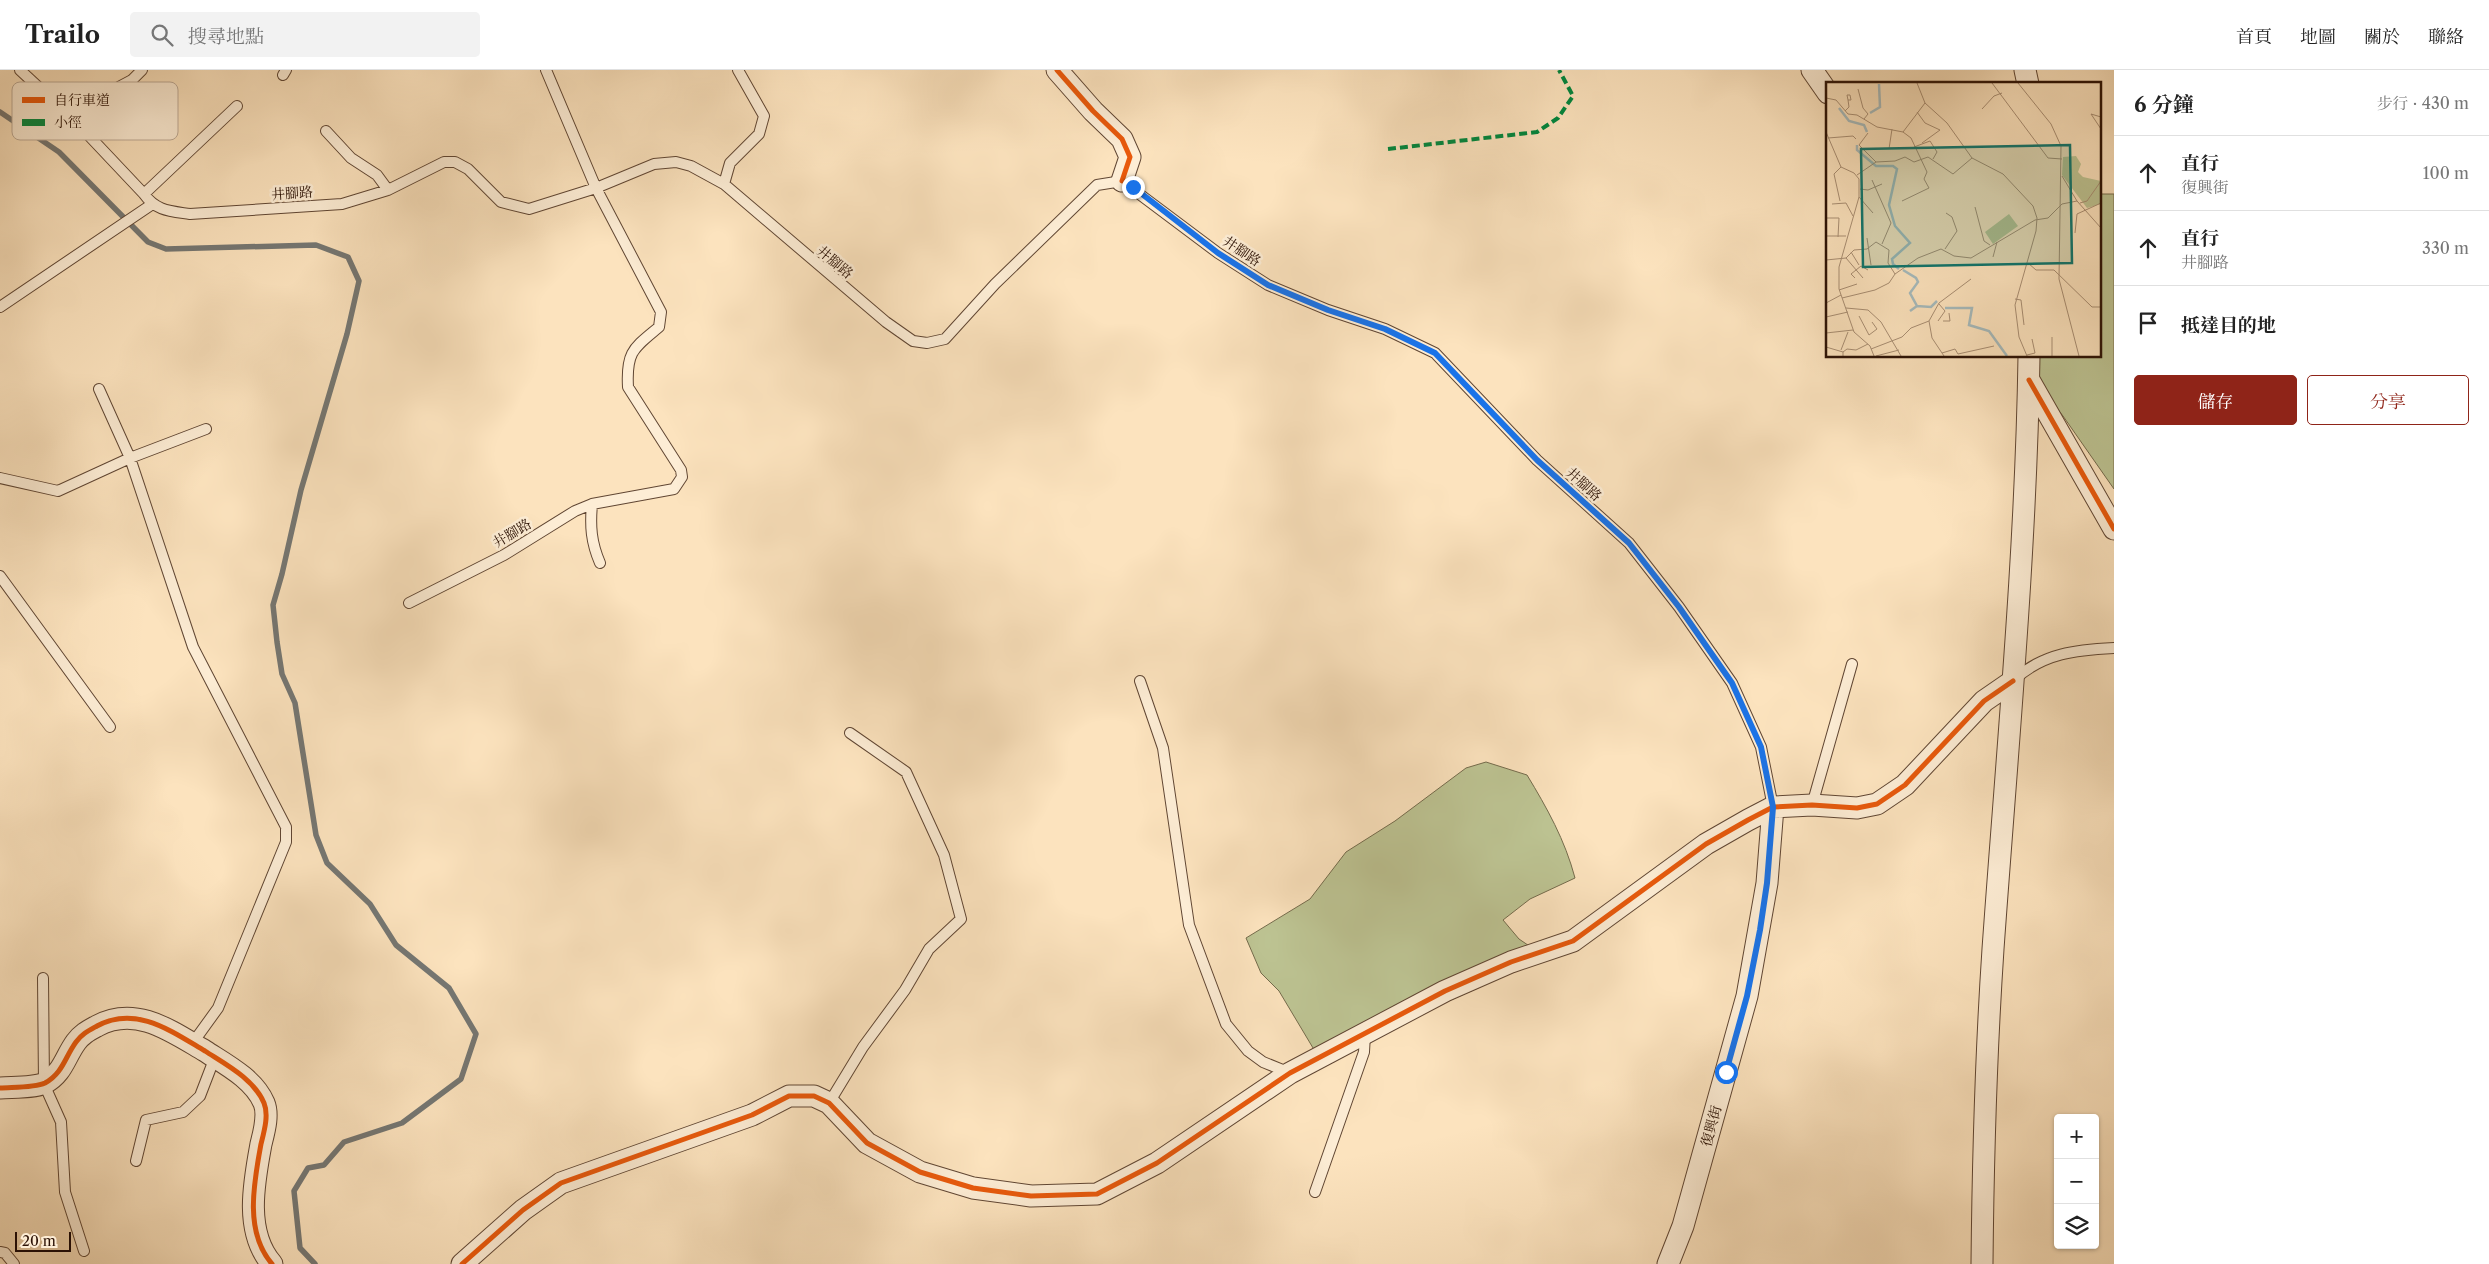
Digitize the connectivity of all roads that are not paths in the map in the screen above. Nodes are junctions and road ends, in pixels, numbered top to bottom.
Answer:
1 (20, 70) edge
2 (142, 70) edge
3 (546, 70) edge
4 (738, 70) edge
5 (1056, 70) edge
6 (1812, 70) edge
7 (33, 82) edge
8 (128, 82) edge
9 (1826, 90) edge
10 (237, 106) dead end
11 (326, 132) dead end
12 (93, 140) edge
13 (1122, 180) junction
14 (724, 184) junction
15 (596, 188) junction
16 (388, 190) junction
17 (144, 194) junction
18 (152, 205) junction
19 (0, 307) edge
20 (2029, 358) edge
21 (2029, 380) junction
22 (99, 389) dead end
23 (206, 429) dead end
24 (130, 458) junction
25 (0, 478) edge
26 (592, 504) junction
27 (2114, 528) edge
28 (600, 564) dead end
29 (0, 576) edge
30 (409, 603) dead end
31 (2114, 648) edge
32 (1852, 664) dead end
33 (1140, 681) dead end
34 (2014, 681) junction
35 (110, 727) dead end
36 (850, 733) dead end
37 (1812, 806) junction
38 (1773, 807) junction
39 (43, 978) dead end
40 (1365, 1034) junction
41 (192, 1044) junction
42 (215, 1058) junction
43 (1290, 1073) junction
44 (44, 1084) junction
45 (0, 1088) edge
46 (829, 1102) junction
47 (136, 1162) dead end
48 (1315, 1192) dead end
49 (84, 1251) dead end
50 (0, 1252) edge
51 (1672, 1261) edge
52 (14, 1264) edge
53 (272, 1264) edge
54 (462, 1264) edge
55 (1982, 1264) edge

1 - 7 lane
2 - 8 lane
3 - 15 lane, 井腳路
4 - 14 lane
5 - 13 street
6 - 9 street
10 - 17 lane
11 - 16 lane
12 - 17 lane
13 - 14 lane, 井腳路
13 - 38 lane, 井腳路
14 - 15 lane, 井腳路
15 - 16 lane, 井腳路
15 - 26 lane, 井腳路
16 - 18 lane, 井腳路
17 - 18 lane
18 - 19 lane
20 - 21 street
21 - 27 street
21 - 34 street
22 - 24 lane
23 - 24 lane
24 - 25 lane
24 - 41 lane
26 - 28 lane
26 - 30 lane, 井腳路
29 - 35 lane
31 - 34 lane
32 - 37 lane
33 - 43 lane
34 - 37 street
34 - 55 street
36 - 46 lane
37 - 38 street
38 - 40 street
38 - 51 street, 復興街
39 - 44 lane
40 - 43 street
40 - 48 lane
41 - 42 street
41 - 44 street
42 - 47 lane
42 - 53 street
43 - 46 street
44 - 45 street
44 - 49 lane
46 - 54 street
50 - 52 lane

